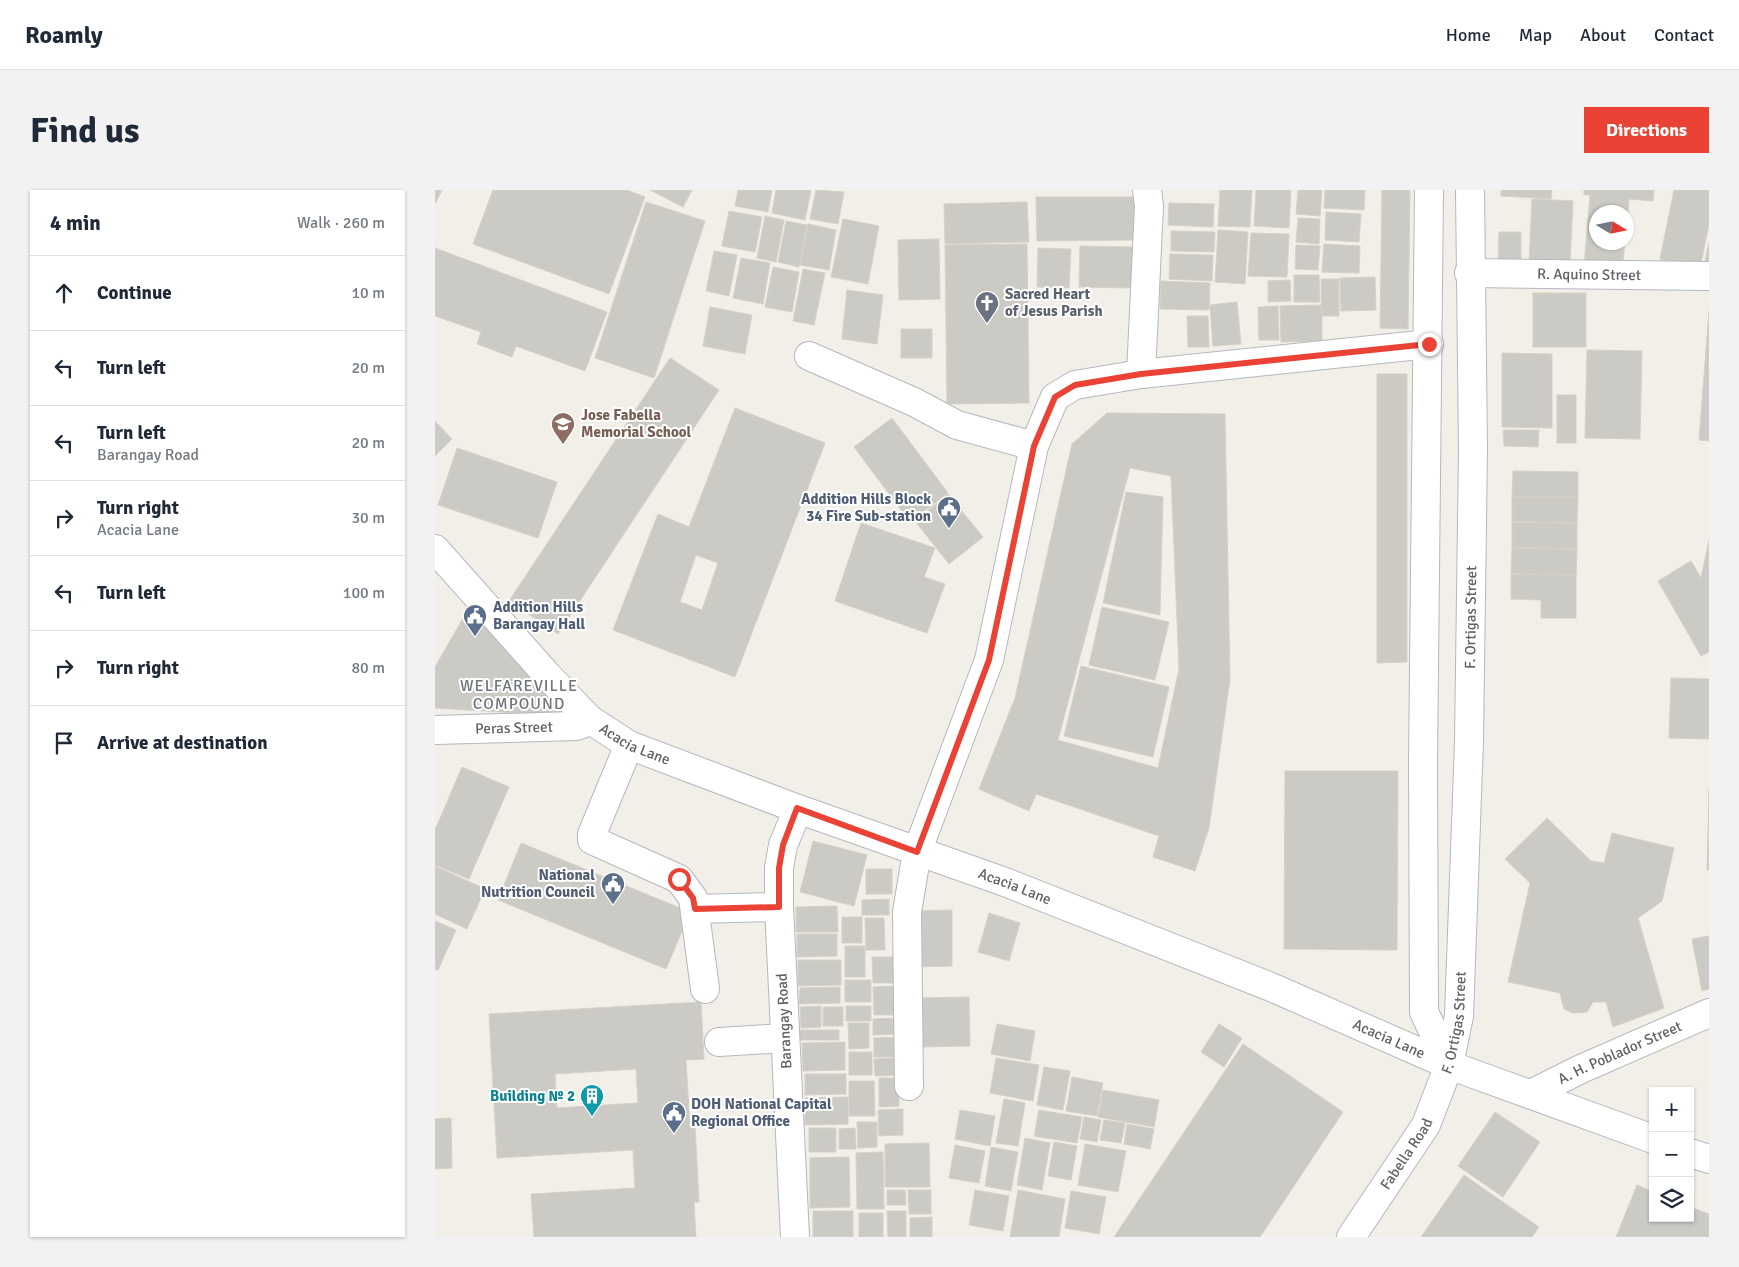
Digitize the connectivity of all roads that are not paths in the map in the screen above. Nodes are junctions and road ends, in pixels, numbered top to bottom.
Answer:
1 (1147, 190) edge
2 (1429, 190) edge
3 (1470, 190) edge
4 (1469, 273) junction
5 (1709, 276) edge
6 (1429, 344) junction
7 (809, 356) dead end
8 (1141, 374) junction
9 (1034, 446) junction
10 (435, 549) edge
11 (589, 719) junction
12 (435, 730) edge
13 (629, 744) junction
14 (797, 808) junction
15 (917, 852) junction
16 (779, 907) junction
17 (695, 909) junction
18 (705, 989) dead end
19 (1423, 1012) junction
20 (1709, 1013) edge
21 (1459, 1016) junction
22 (785, 1038) junction
23 (719, 1042) dead end
24 (1449, 1065) junction
25 (909, 1086) dead end
26 (1531, 1094) junction
27 (1649, 1138) edge
28 (1694, 1153) edge
29 (1709, 1159) edge
30 (795, 1237) edge
31 (1351, 1237) edge

1 - 8 street
2 - 6 street, F. Ortigas Street
3 - 4 street, F. Ortigas Street
4 - 5 street, R. Aquino Street
4 - 21 street, F. Ortigas Street
6 - 8 street
6 - 19 street, F. Ortigas Street
7 - 9 street
8 - 9 street
9 - 15 street
10 - 11 street, Acacia Lane
11 - 12 street, Peras Street
11 - 13 street, Acacia Lane
13 - 14 street, Acacia Lane
13 - 17 street
14 - 15 street, Acacia Lane
14 - 16 street, Barangay Road
15 - 24 street, Acacia Lane
15 - 25 street
16 - 17 street
16 - 22 street, Barangay Road
17 - 18 street
19 - 21 street
19 - 24 street, F. Ortigas Street
20 - 26 street, A. H. Poblador Street
21 - 24 street, F. Ortigas Street
22 - 23 street
22 - 30 street, Barangay Road
24 - 26 street, Acacia Lane
24 - 31 street, Fabella Road
26 - 27 street, Acacia Lane
28 - 29 street

